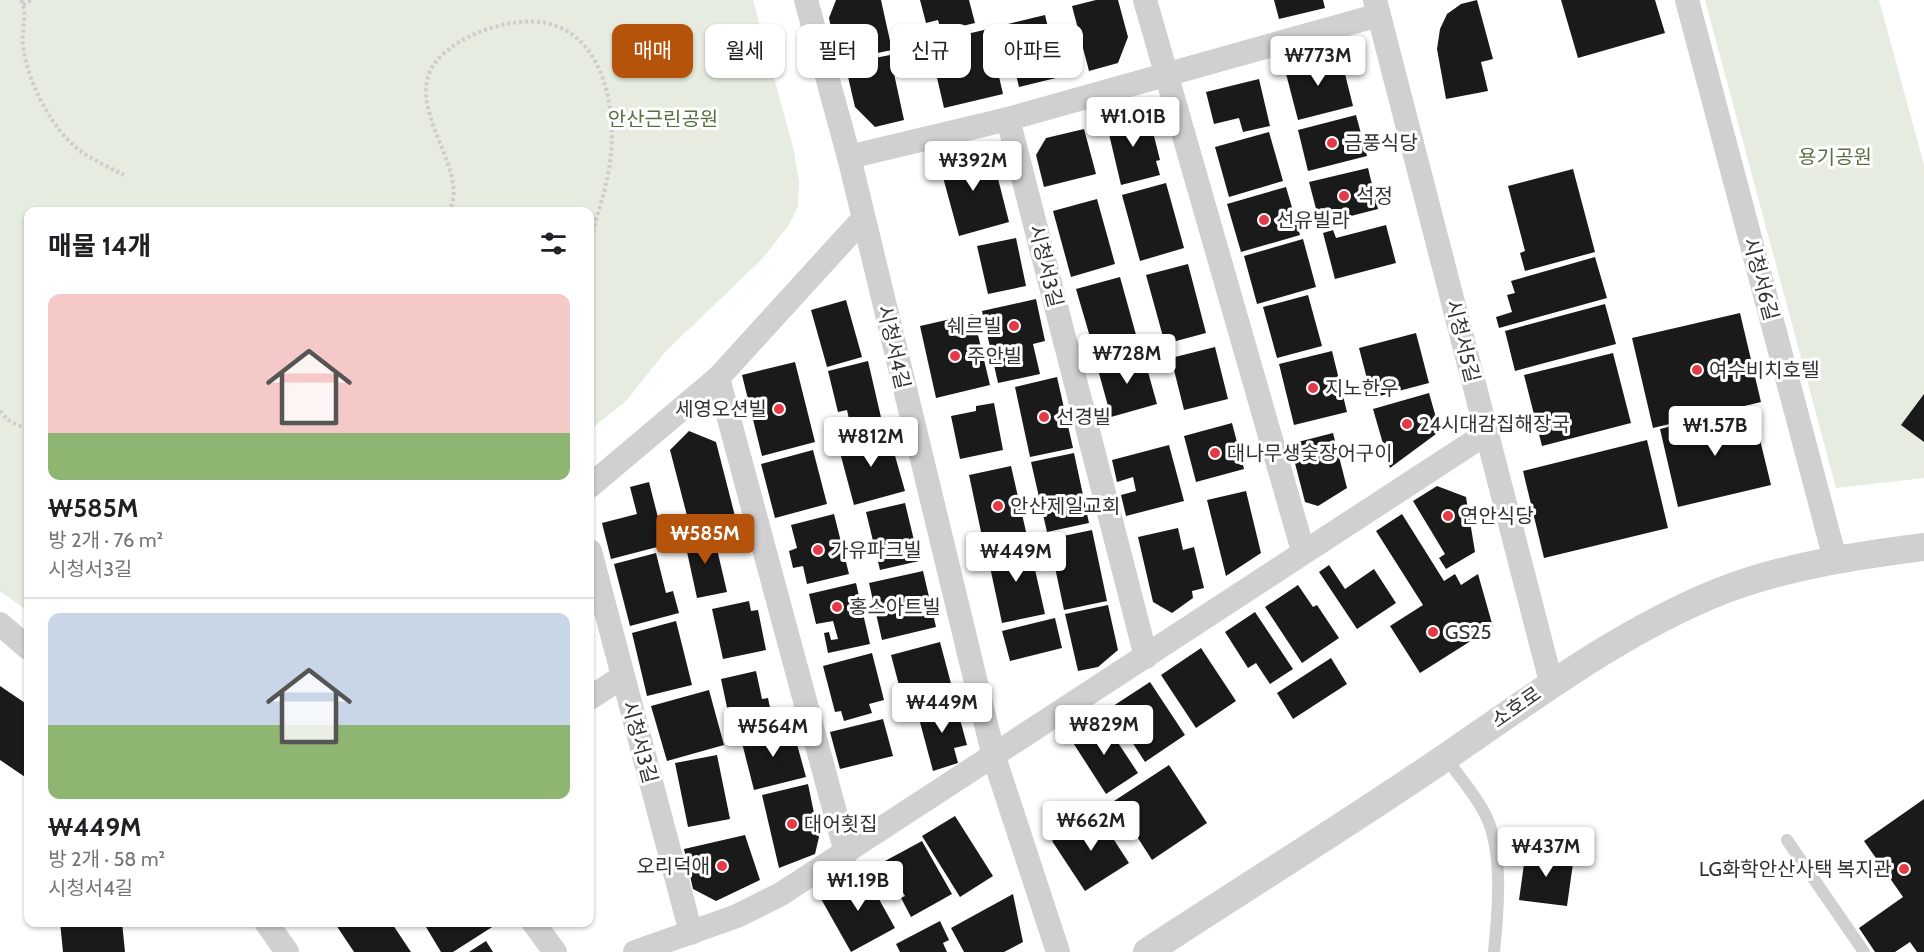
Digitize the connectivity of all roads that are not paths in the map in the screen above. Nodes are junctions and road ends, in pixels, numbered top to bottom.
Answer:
1 (806, 0) edge
2 (1144, 0) edge
3 (1687, 0) edge
4 (1377, 7) edge
5 (1166, 74) junction
6 (1008, 119) junction
7 (849, 156) junction
8 (863, 219) junction
9 (718, 378) junction
10 (1487, 433) junction
11 (594, 483) edge
12 (1924, 548) edge
13 (1303, 551) junction
14 (1836, 559) junction
15 (594, 567) edge
16 (0, 624) edge
17 (24, 645) edge
18 (1146, 657) junction
19 (622, 677) junction
20 (1551, 682) junction
21 (594, 695) edge
22 (994, 757) junction
23 (1446, 757) junction
24 (1787, 840) dead end
25 (846, 853) junction
26 (269, 927) edge
27 (537, 927) edge
28 (691, 933) junction
29 (286, 952) edge
30 (555, 952) edge
31 (635, 952) edge
32 (1058, 952) edge
33 (1147, 952) edge
34 (1494, 952) edge
35 (1864, 952) edge

1 - 7 street, 시청서4길
2 - 5 street
3 - 14 street, 시청서6길
4 - 5 street
4 - 10 street, 시청서5길
5 - 6 street
5 - 13 street
6 - 7 street
6 - 18 street, 시청서3길
7 - 8 street, 시청서4길
8 - 9 street
8 - 22 street, 시청서4길
9 - 11 street
9 - 25 street
10 - 13 street
10 - 20 street, 시청서5길
12 - 14 street, 소호로
13 - 18 street
14 - 20 street, 소호로
15 - 19 street, 시청서3길
16 - 17 street
18 - 22 street
19 - 21 street
19 - 28 street, 시청서3길
20 - 23 street, 소호로
22 - 25 street
22 - 32 street, 시청서4길
23 - 33 street, 소호로
23 - 34 lane
24 - 35 lane
25 - 28 street
26 - 29 street
27 - 30 street
28 - 31 street

